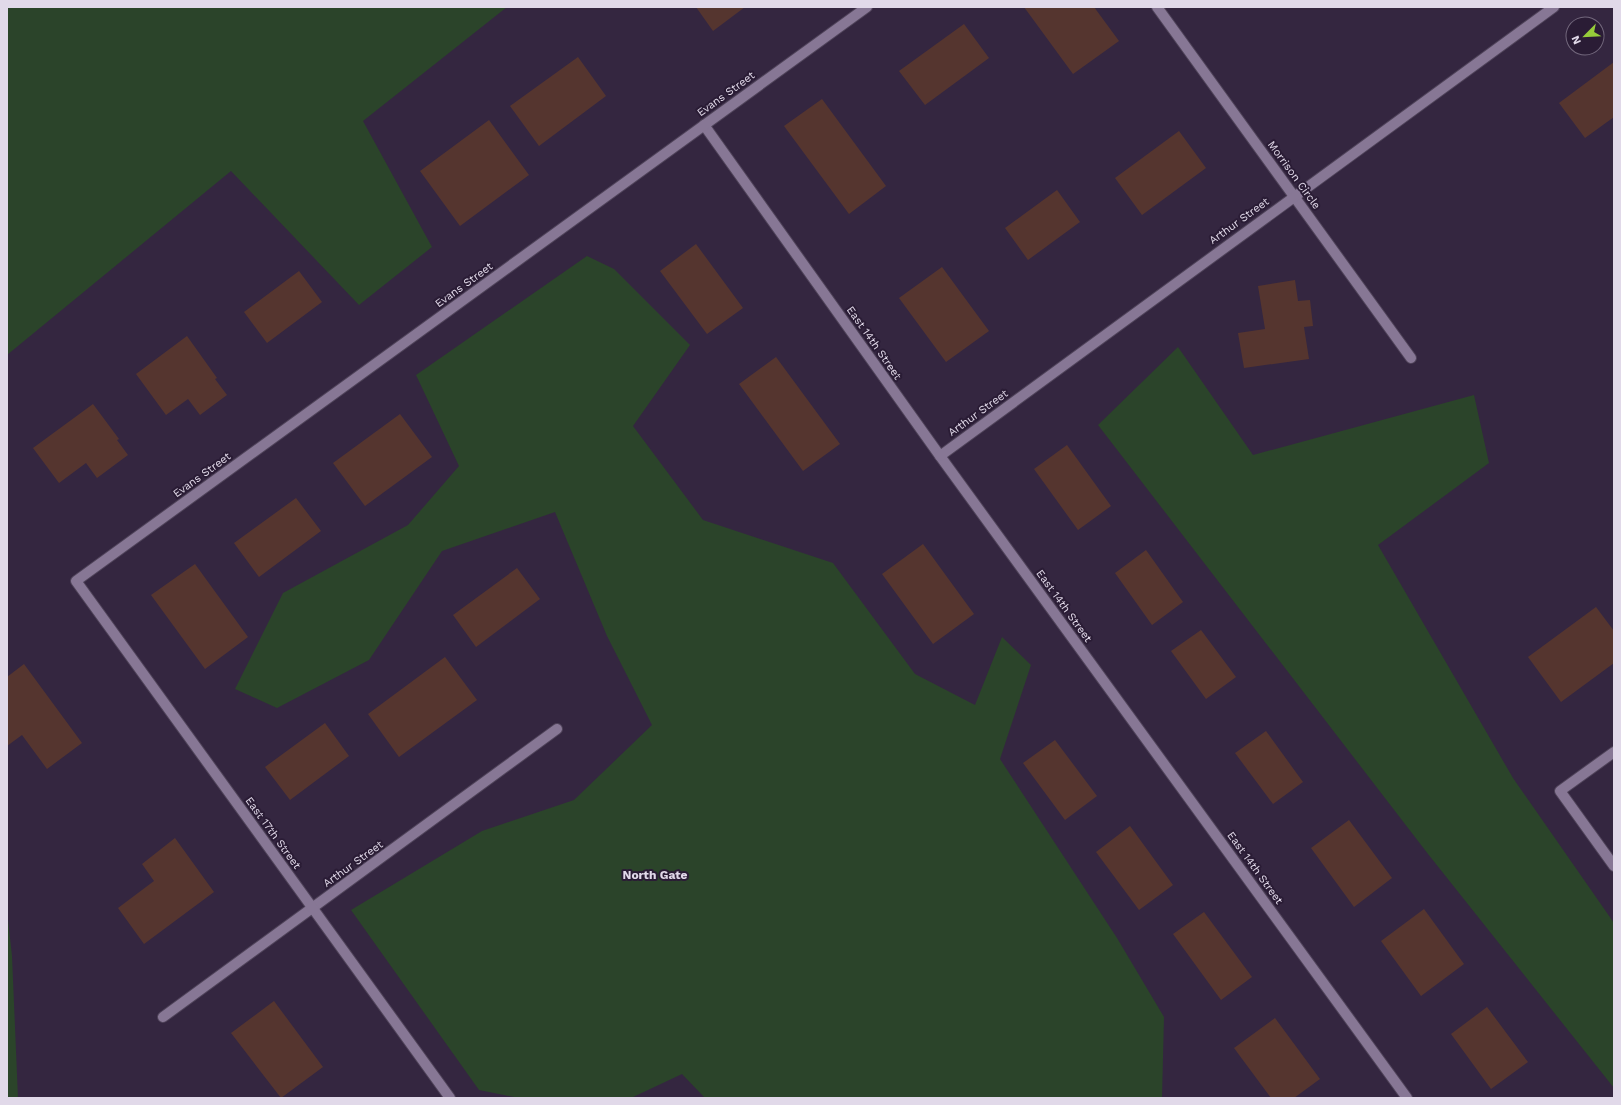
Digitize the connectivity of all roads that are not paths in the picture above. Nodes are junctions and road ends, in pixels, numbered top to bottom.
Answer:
1 (867, 7) edge
2 (1157, 7) edge
3 (1554, 7) edge
4 (704, 125) junction
5 (1294, 196) junction
6 (1411, 358) dead end
7 (940, 456) junction
8 (76, 582) joint
9 (557, 729) dead end
10 (1614, 752) edge
11 (1614, 866) edge
12 (313, 908) junction
13 (163, 1017) dead end
14 (450, 1098) edge
15 (1408, 1098) edge

1 - 4 street, Evans Street
2 - 5 street, Morrison Circle
3 - 5 street, Arthur Street
4 - 7 street, East 14th Street
4 - 8 street, Evans Street
5 - 6 street, Morrison Circle
5 - 7 street, Arthur Street
7 - 15 street, East 14th Street
8 - 12 street, East 17th Street
9 - 12 street, Arthur Street
10 - 11 street
12 - 13 street, Arthur Street
12 - 14 street, East 17th Street

